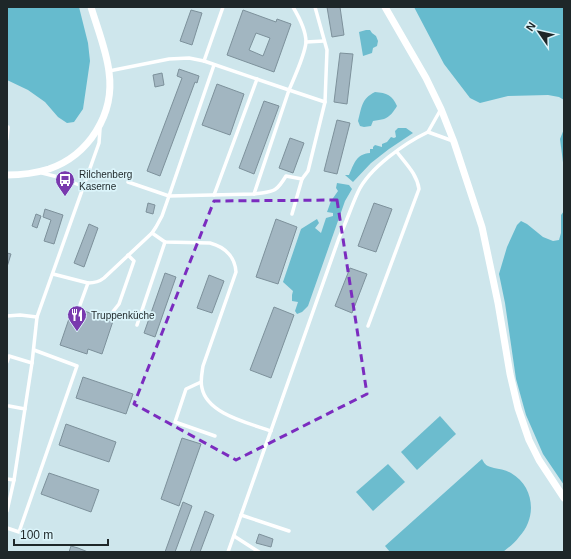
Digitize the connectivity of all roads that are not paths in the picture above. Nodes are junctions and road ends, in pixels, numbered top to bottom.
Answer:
1 (91, 7) edge
2 (223, 7) edge
3 (293, 7) edge
4 (315, 7) edge
5 (384, 7) edge
6 (324, 41) junction
7 (306, 42) junction
8 (204, 61) junction
9 (214, 65) junction
10 (109, 71) junction
11 (256, 79) junction
12 (289, 90) junction
13 (325, 102) junction
14 (441, 109) junction
15 (100, 125) junction
16 (8, 127) dead end
17 (428, 132) junction
18 (7, 139) edge
19 (454, 142) junction
20 (397, 152) junction
21 (37, 172) junction
22 (7, 175) edge
23 (302, 179) junction
24 (128, 182) dead end
25 (84, 187) junction
26 (214, 194) junction
27 (254, 194) junction
28 (169, 196) junction
29 (292, 214) dead end
30 (152, 233) junction
31 (165, 242) junction
32 (128, 255) junction
33 (53, 274) junction
34 (88, 283) junction
35 (80, 304) dead end
36 (111, 314) dead end
37 (7, 316) edge
38 (37, 317) junction
39 (137, 325) dead end
40 (368, 326) dead end
41 (34, 350) junction
42 (7, 362) edge
43 (32, 363) junction
44 (202, 382) junction
45 (8, 406) edge
46 (25, 409) junction
47 (7, 411) edge
48 (271, 431) junction
49 (215, 436) dead end
50 (7, 479) edge
51 (14, 480) junction
52 (564, 498) edge
53 (7, 511) edge
54 (241, 515) junction
55 (7, 528) edge
56 (289, 531) dead end
57 (234, 536) junction
58 (228, 552) edge
59 (259, 552) edge

1 - 10 street
2 - 8 lane
3 - 7 lane
4 - 6 lane
5 - 14 street
6 - 7 lane
6 - 13 lane
7 - 12 lane
8 - 9 lane
8 - 10 lane
9 - 11 lane
9 - 28 lane
10 - 15 street
11 - 12 lane
11 - 26 lane
12 - 13 lane
12 - 27 lane
13 - 23 lane
14 - 17 lane
14 - 19 street
15 - 21 street
15 - 25 lane
16 - 18 lane
17 - 19 lane
17 - 20 lane
19 - 52 street
20 - 40 lane
20 - 48 lane
21 - 22 street
21 - 25 lane
23 - 27 lane
23 - 29 lane
24 - 28 lane
25 - 33 lane
26 - 27 lane
26 - 28 lane
28 - 30 lane
30 - 31 lane
30 - 32 lane
31 - 39 lane
31 - 44 lane
32 - 34 lane
32 - 36 lane
33 - 34 lane
33 - 38 lane
34 - 35 lane
37 - 38 lane
38 - 41 lane
41 - 43 lane
41 - 55 lane
42 - 43 lane
43 - 46 lane
44 - 48 lane
44 - 49 lane
45 - 46 lane
45 - 47 lane
46 - 51 lane
48 - 54 lane
50 - 51 lane
51 - 53 lane
54 - 56 lane
54 - 57 lane
57 - 58 lane
57 - 59 lane

